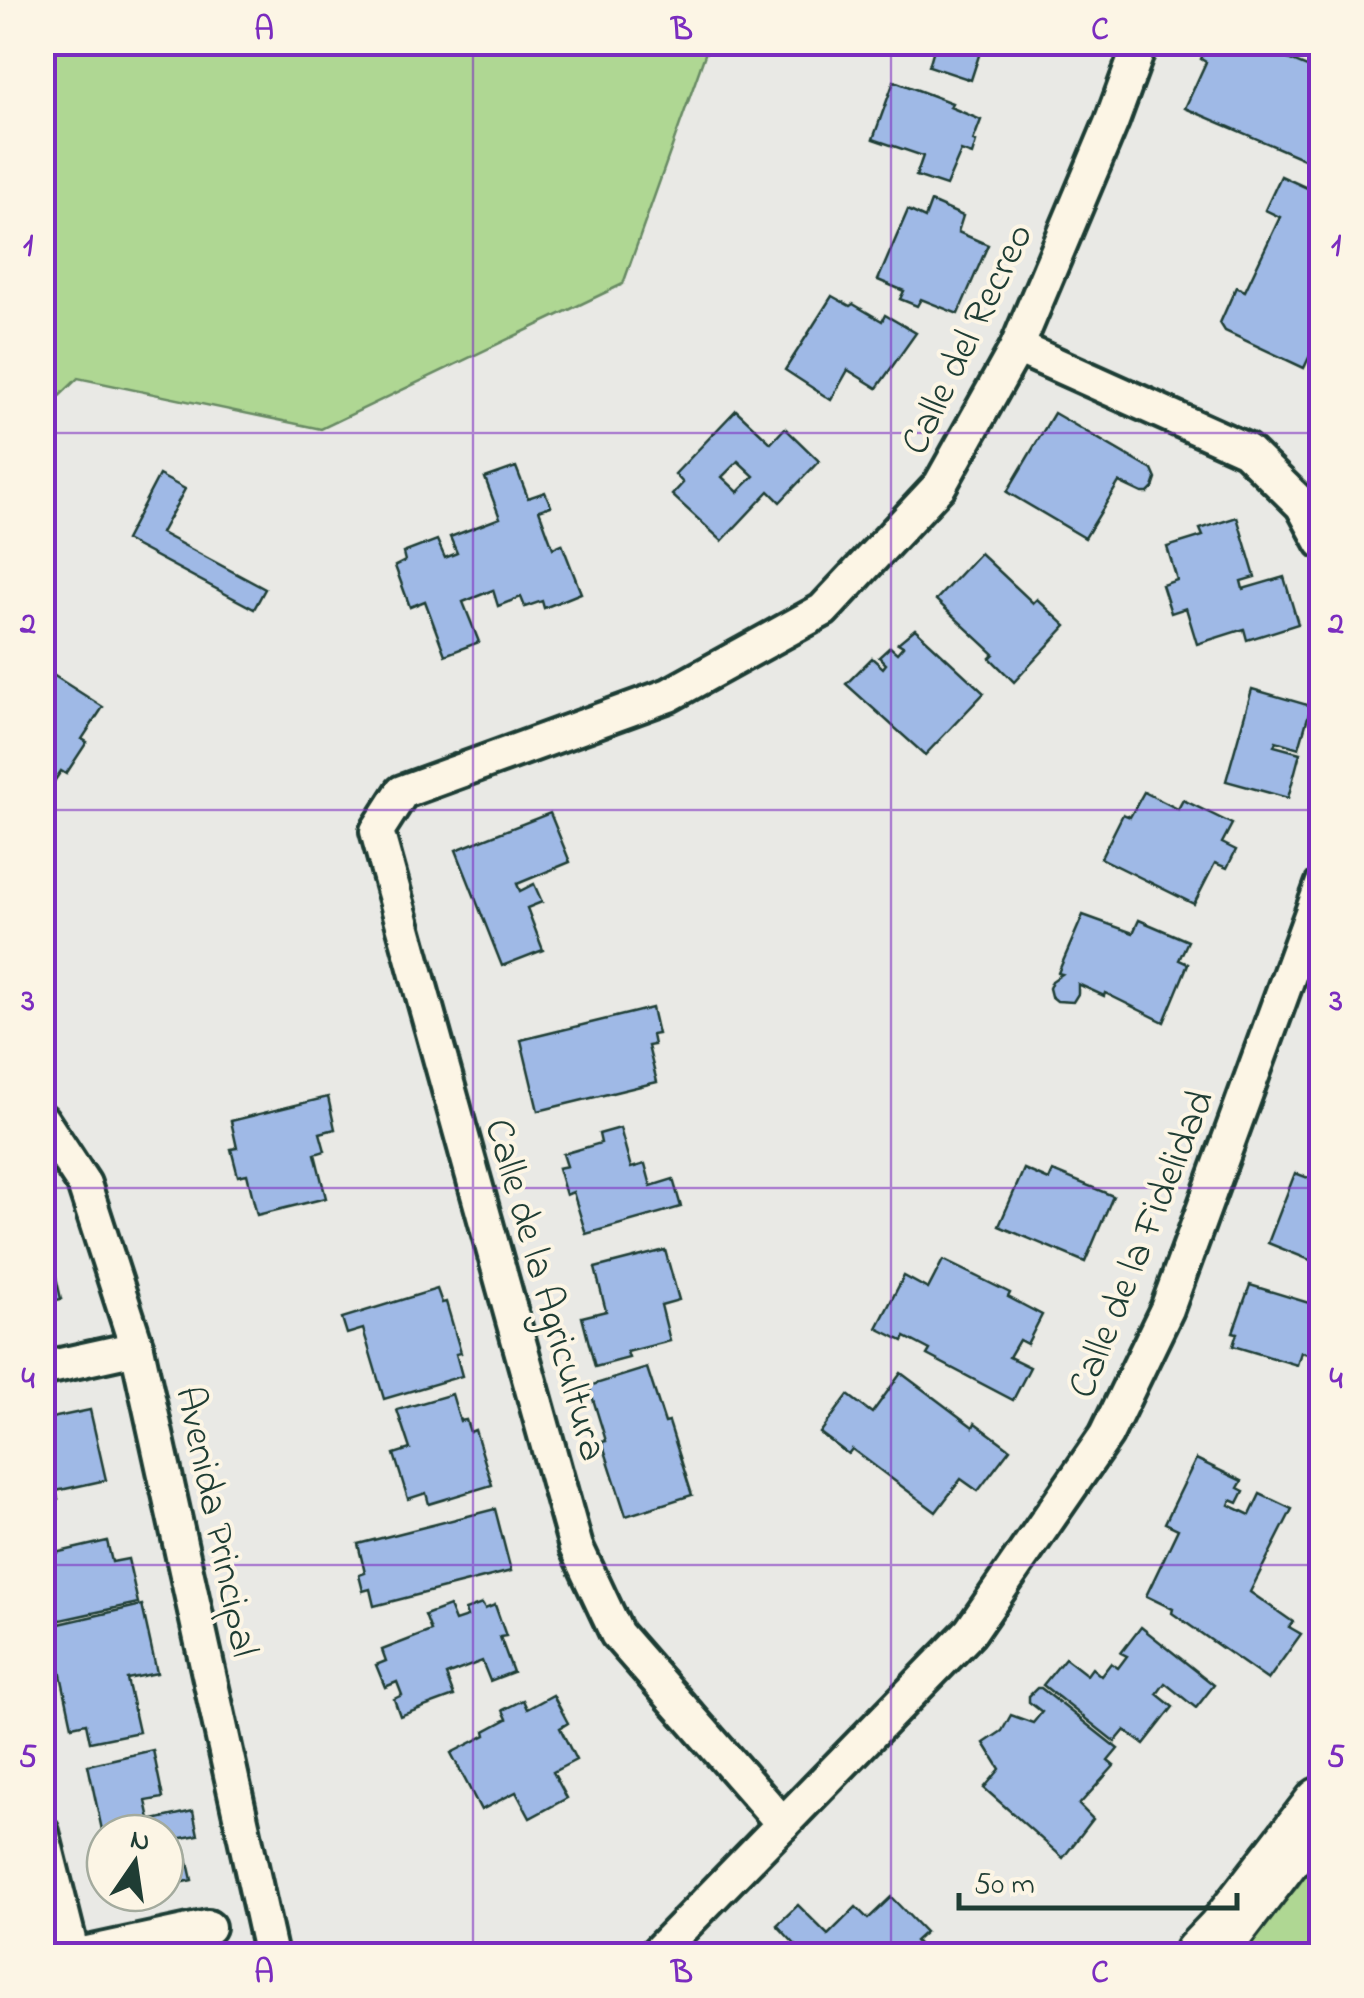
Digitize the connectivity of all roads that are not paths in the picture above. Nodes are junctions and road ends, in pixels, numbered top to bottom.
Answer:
1 (1141, 42) edge
2 (1016, 347) junction
3 (1322, 542) edge
4 (469, 768) joint
5 (1322, 885) edge
6 (42, 1120) edge
7 (137, 1348) junction
8 (42, 1369) edge
9 (1322, 1805) edge
10 (783, 1824) junction
11 (42, 1832) edge
12 (208, 1927) dead end
13 (73, 1956) edge
14 (272, 1956) edge
15 (654, 1956) edge
16 (1201, 1956) edge

1 - 2 street, Calle del Recreo
2 - 3 street
2 - 4 street, Calle del Recreo
4 - 10 street, Calle de la Agricultura
5 - 10 street, Calle de la Fidelidad
6 - 7 street, Avenida Principal
7 - 8 street
7 - 14 street, Avenida Principal
9 - 16 highway
10 - 15 street, Calle de la Fidelidad
11 - 13 street
12 - 13 street

